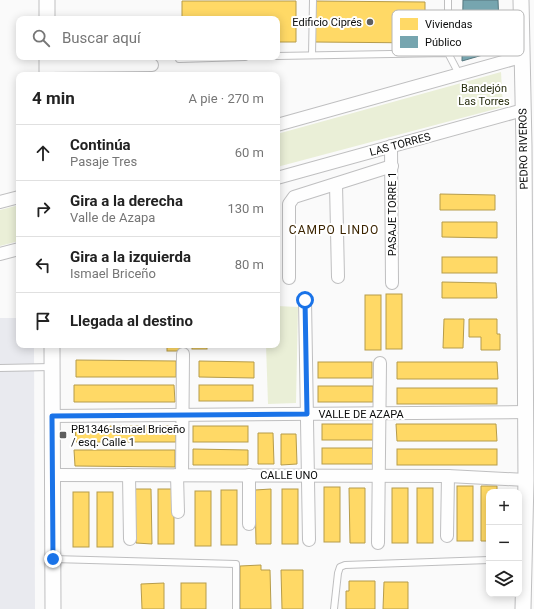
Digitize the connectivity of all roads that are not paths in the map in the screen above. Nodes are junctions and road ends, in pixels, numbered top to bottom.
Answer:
1 (47, 0) edge
2 (313, 0) edge
3 (47, 16) edge
4 (392, 54) edge
5 (312, 55) junction
6 (280, 56) edge
7 (450, 56) edge
8 (521, 57) joint
9 (152, 65) dead end
10 (47, 66) edge
11 (459, 74) junction
12 (523, 110) junction
13 (280, 124) edge
14 (391, 146) junction
15 (392, 166) junction
16 (280, 177) edge
17 (336, 184) junction
18 (16, 198) edge
19 (0, 202) edge
20 (16, 250) edge
21 (0, 254) edge
22 (338, 277) dead end
23 (289, 278) dead end
24 (392, 283) dead end
25 (305, 300) dead end
26 (52, 348) edge
27 (183, 354) dead end
28 (380, 363) dead end
29 (52, 367) junction
30 (0, 368) edge
31 (530, 374) edge
32 (526, 412) junction
33 (307, 414) junction
34 (379, 414) junction
35 (182, 415) junction
36 (52, 416) junction
37 (53, 475) junction
38 (129, 475) junction
39 (179, 475) junction
40 (249, 475) junction
41 (308, 476) junction
42 (379, 476) junction
43 (448, 476) junction
44 (526, 480) junction
45 (178, 512) dead end
46 (249, 524) dead end
47 (447, 536) dead end
48 (130, 539) dead end
49 (309, 540) dead end
50 (378, 543) dead end
51 (53, 559) junction
52 (522, 559) edge
53 (486, 560) edge
54 (522, 561) edge
55 (236, 608) dead end
56 (53, 609) edge
57 (334, 609) edge
58 (522, 609) edge

1 - 3 street
2 - 5 lane
4 - 5 lane
5 - 6 lane
7 - 11 lane
8 - 11 street
8 - 12 street, PEDRO RIVEROS
9 - 10 street
11 - 13 street
12 - 14 street, LAS TORRES
12 - 31 street, PEDRO RIVEROS
14 - 15 street, PASAJE TORRE 1
14 - 16 street, LAS TORRES
15 - 17 street
15 - 24 street, PASAJE TORRE 1
17 - 22 street
17 - 23 street
18 - 19 street
20 - 21 street
25 - 33 street
26 - 29 street
27 - 35 street
28 - 34 street
29 - 30 lane
29 - 36 street
31 - 32 street, PEDRO RIVEROS
32 - 34 street, VALLE DE AZAPA
32 - 44 street, PEDRO RIVEROS
33 - 34 street, VALLE DE AZAPA
33 - 35 street, VALLE DE AZAPA
33 - 41 street
34 - 42 street
35 - 36 street, VALLE DE AZAPA
35 - 39 street
36 - 37 street
37 - 38 street, CALLE UNO
37 - 51 street
38 - 39 street, CALLE UNO
38 - 48 street
39 - 40 street, CALLE UNO
39 - 45 street
40 - 41 street, CALLE UNO
40 - 46 street
41 - 42 street, CALLE UNO
41 - 49 street
42 - 43 street, CALLE UNO
42 - 50 street
43 - 44 street, CALLE UNO
43 - 47 street
44 - 52 street, PEDRO RIVEROS
51 - 55 lane
51 - 56 street
53 - 57 lane
54 - 58 street, PEDRO RIVEROS

